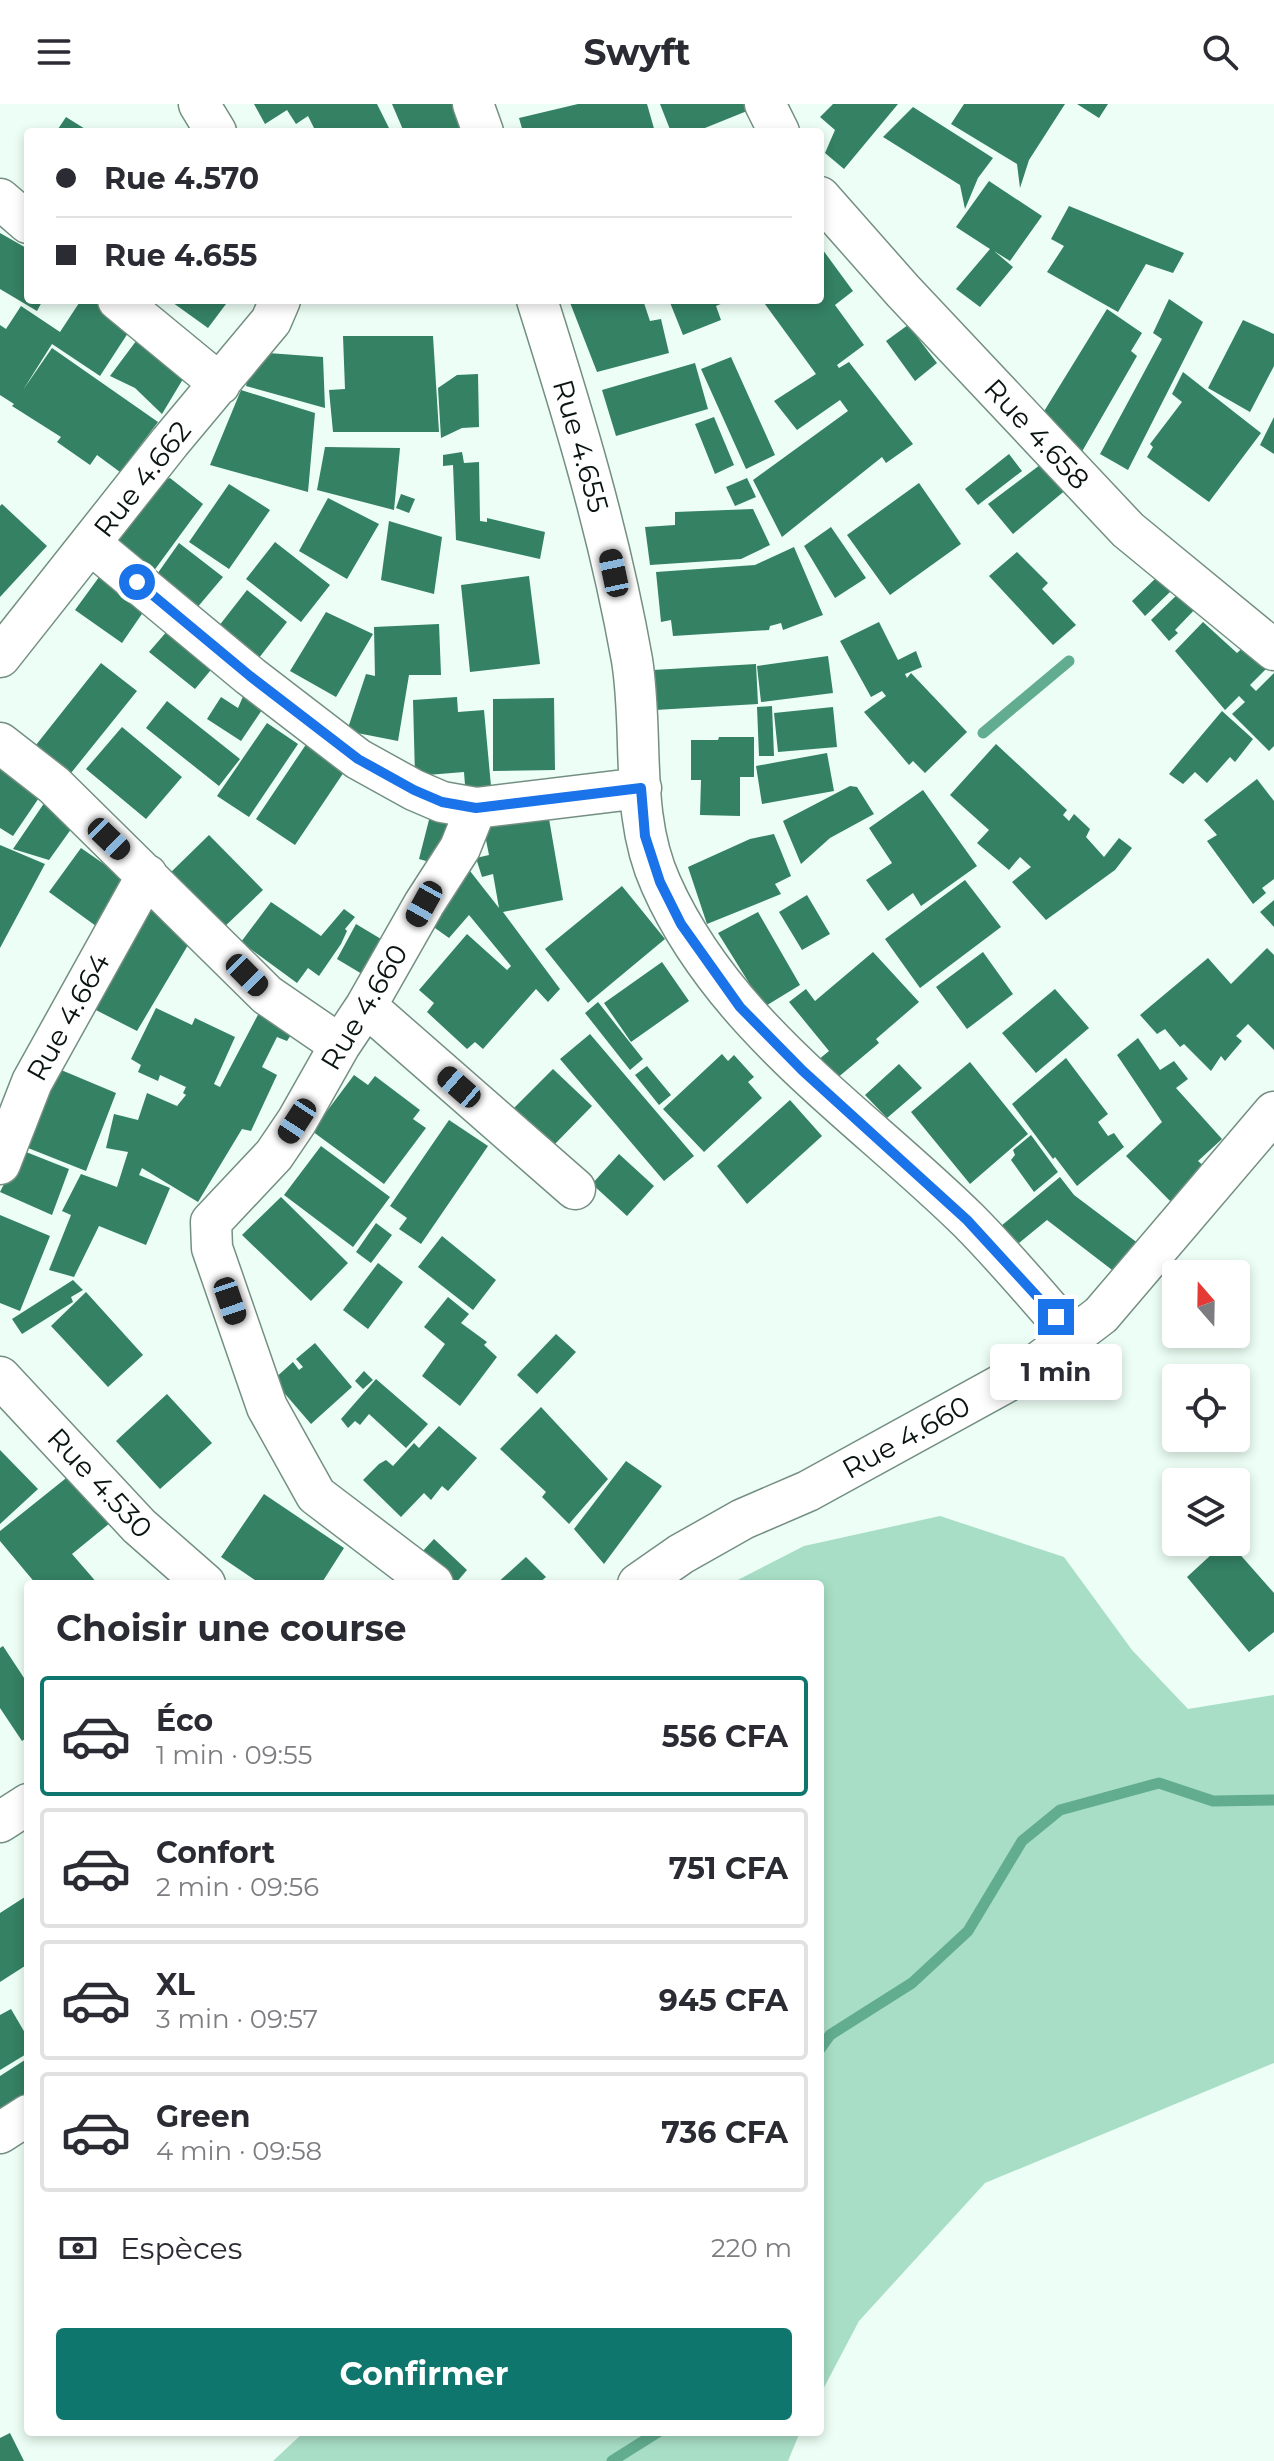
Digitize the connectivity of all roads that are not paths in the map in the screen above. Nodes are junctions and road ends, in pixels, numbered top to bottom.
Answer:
1 (199, 104) edge
2 (473, 104) edge
3 (765, 104) edge
4 (214, 128) edge
5 (482, 128) edge
6 (777, 128) edge
7 (0, 199) edge
8 (824, 201) edge
9 (24, 220) edge
10 (123, 304) edge
11 (278, 304) edge
12 (538, 304) edge
13 (220, 384) junction
14 (91, 544) junction
15 (1274, 650) edge
16 (0, 657) edge
17 (0, 743) edge
18 (641, 788) junction
19 (476, 808) junction
20 (147, 875) junction
21 (366, 1006) junction
22 (340, 1045) junction
23 (1274, 1112) edge
24 (0, 1164) edge
25 (575, 1189) dead end
26 (1074, 1338) junction
27 (0, 1377) edge
28 (200, 1580) edge
29 (428, 1580) edge
30 (644, 1580) edge
31 (24, 1807) edge
32 (0, 1822) edge
33 (24, 2118) edge
34 (0, 2133) edge

1 - 4 street
2 - 5 street
3 - 6 street
7 - 9 street
8 - 15 street, Rue 4.658
10 - 13 street
11 - 13 street, Rue 4.662
12 - 18 street, Rue 4.655
13 - 14 street, Rue 4.662
14 - 16 street, Rue 4.662
14 - 19 street
17 - 20 street
18 - 19 street
18 - 26 street, Rue 4.655
19 - 21 street, Rue 4.660
20 - 22 street
20 - 24 street, Rue 4.664
21 - 22 street, Rue 4.660
21 - 25 street
22 - 29 street, Rue 4.660
23 - 26 street, Rue 4.660
26 - 30 street, Rue 4.660
27 - 28 street, Rue 4.530
31 - 32 street
33 - 34 street

